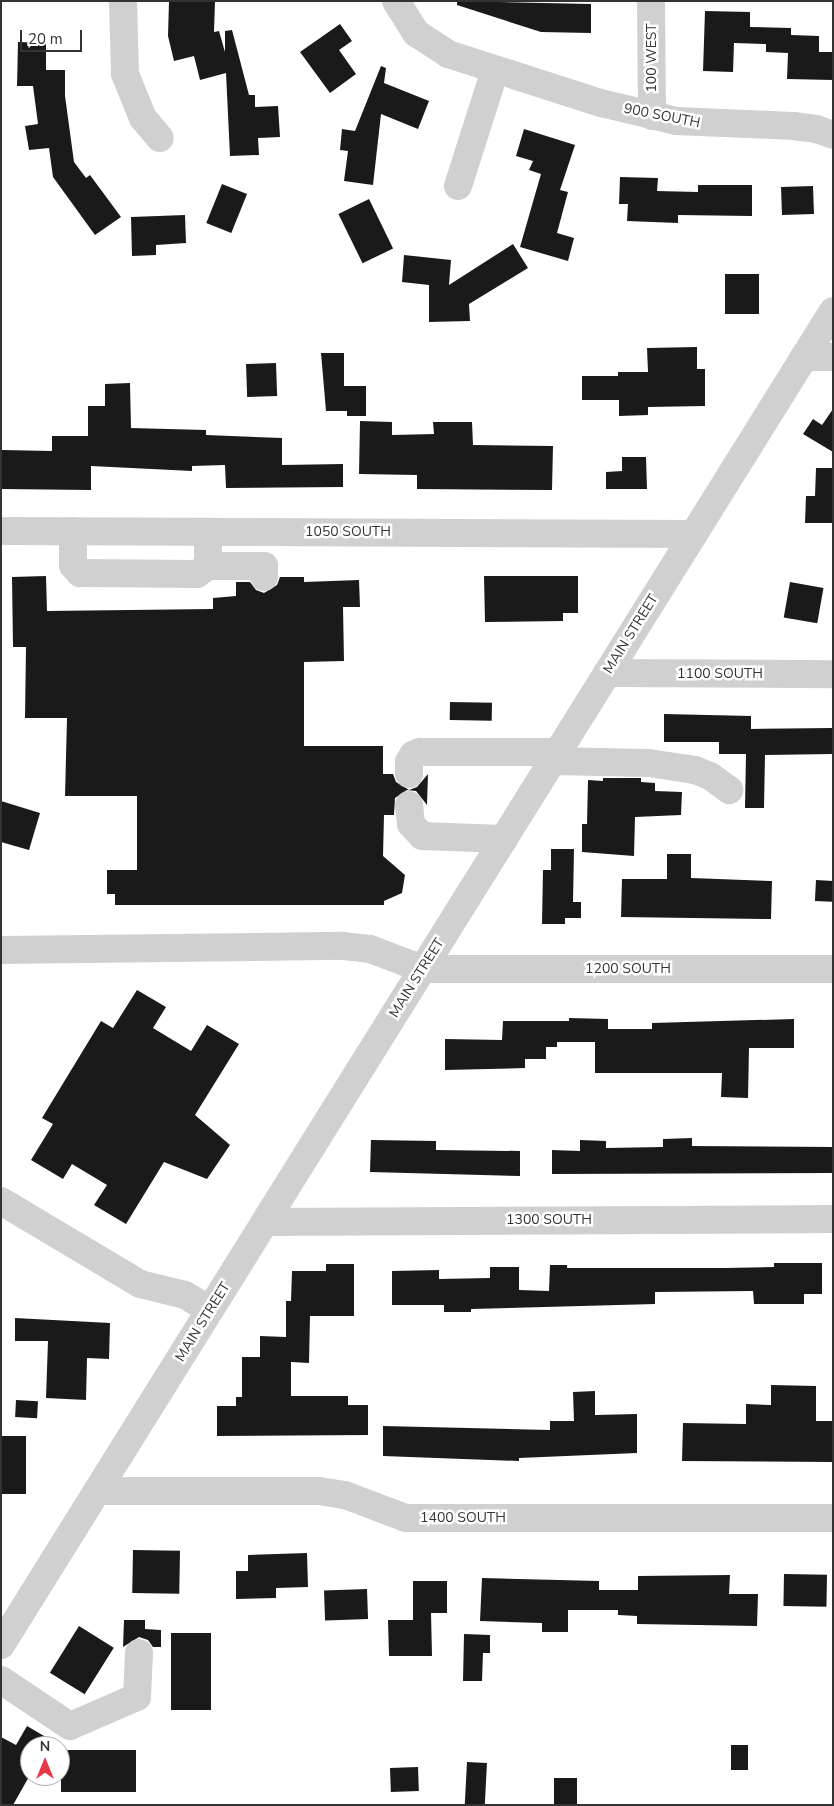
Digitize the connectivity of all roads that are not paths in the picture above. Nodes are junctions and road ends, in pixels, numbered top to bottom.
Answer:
1 (123, 1) edge
2 (396, 1) edge
3 (651, 1) edge
4 (495, 70) junction
5 (652, 116) junction
6 (833, 135) edge
7 (160, 138) dead end
8 (458, 186) dead end
9 (833, 311) edge
10 (804, 357) junction
11 (833, 357) edge
12 (1, 531) edge
13 (73, 531) junction
14 (208, 532) junction
15 (694, 534) junction
16 (208, 566) junction
17 (264, 577) dead end
18 (607, 673) junction
19 (833, 674) edge
20 (555, 756) junction
21 (409, 774) dead end
22 (729, 790) dead end
23 (409, 805) dead end
24 (504, 839) junction
25 (1, 950) edge
26 (422, 969) junction
27 (833, 969) edge
28 (1, 1201) edge
29 (833, 1219) edge
30 (265, 1222) junction
31 (210, 1310) junction
32 (97, 1492) junction
33 (833, 1518) edge
34 (1, 1645) edge
35 (139, 1653) dead end
36 (1, 1680) edge

1 - 7 street
2 - 4 street, 900 SOUTH
3 - 5 street, 100 WEST
4 - 5 street, 900 SOUTH
4 - 8 street
5 - 6 street, 900 SOUTH
9 - 10 street, MAIN STREET
10 - 11 street
10 - 15 street, MAIN STREET
12 - 13 street, 1050 SOUTH
13 - 14 street, 1050 SOUTH
13 - 16 street
14 - 15 street, 1050 SOUTH
14 - 16 street
15 - 18 street, MAIN STREET
16 - 17 street
18 - 19 street, 1100 SOUTH
18 - 20 street, MAIN STREET
20 - 21 street
20 - 22 street
20 - 24 street, MAIN STREET
23 - 24 street
24 - 26 street, MAIN STREET
25 - 26 street
26 - 27 street, 1200 SOUTH
26 - 30 street, MAIN STREET
28 - 31 street
29 - 30 street, 1300 SOUTH
30 - 31 street, MAIN STREET
31 - 32 street, MAIN STREET
32 - 33 street, 1400 SOUTH
32 - 34 street, MAIN STREET
35 - 36 street

